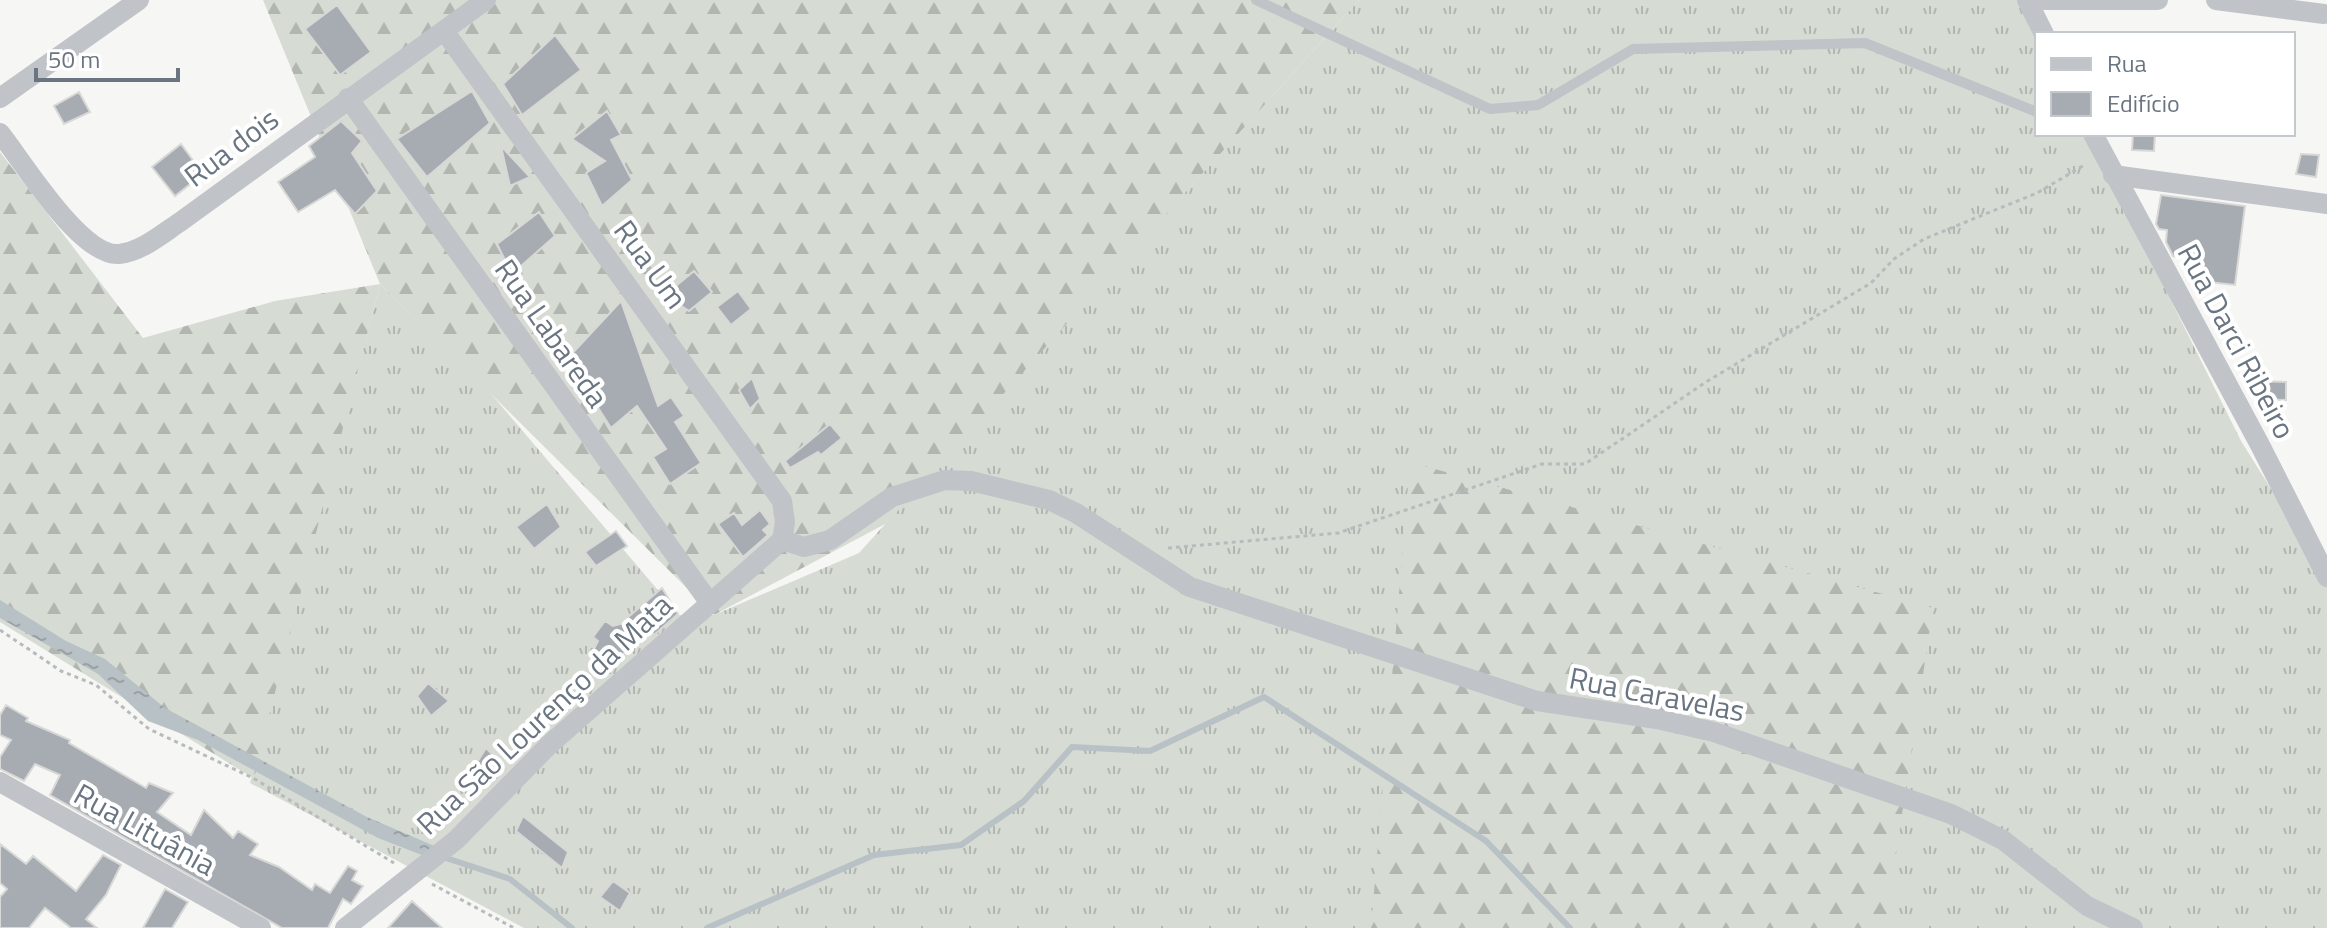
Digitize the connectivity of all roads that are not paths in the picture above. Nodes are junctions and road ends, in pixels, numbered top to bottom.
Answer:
1 (139, 0) edge
2 (486, 0) edge
3 (1256, 0) edge
4 (2027, 0) edge
5 (2158, 0) edge
6 (2216, 0) edge
7 (2324, 14) dead end
8 (445, 32) junction
9 (2043, 32) edge
10 (0, 98) edge
11 (348, 98) junction
12 (2035, 111) edge
13 (0, 133) edge
14 (2095, 139) edge
15 (2113, 175) junction
16 (2327, 204) edge
17 (782, 540) junction
18 (2326, 574) edge
19 (709, 602) junction
20 (0, 782) edge
21 (261, 928) edge
22 (345, 928) edge
23 (2133, 928) edge

1 - 10 street
2 - 8 street, Rua dois
3 - 12 lane
4 - 5 street
4 - 9 street
6 - 7 street
8 - 11 street, Rua dois
8 - 17 street, Rua Um
11 - 13 street, Rua dois
11 - 19 street, Rua Labareda
14 - 15 street, Rua Darci Ribeiro
15 - 16 street
15 - 18 street, Rua Darci Ribeiro
17 - 19 street, Rua São Lourenço da Mata
17 - 23 street, Rua Caravelas
19 - 22 street, Rua São Lourenço da Mata
20 - 21 street, Rua Lituânia

